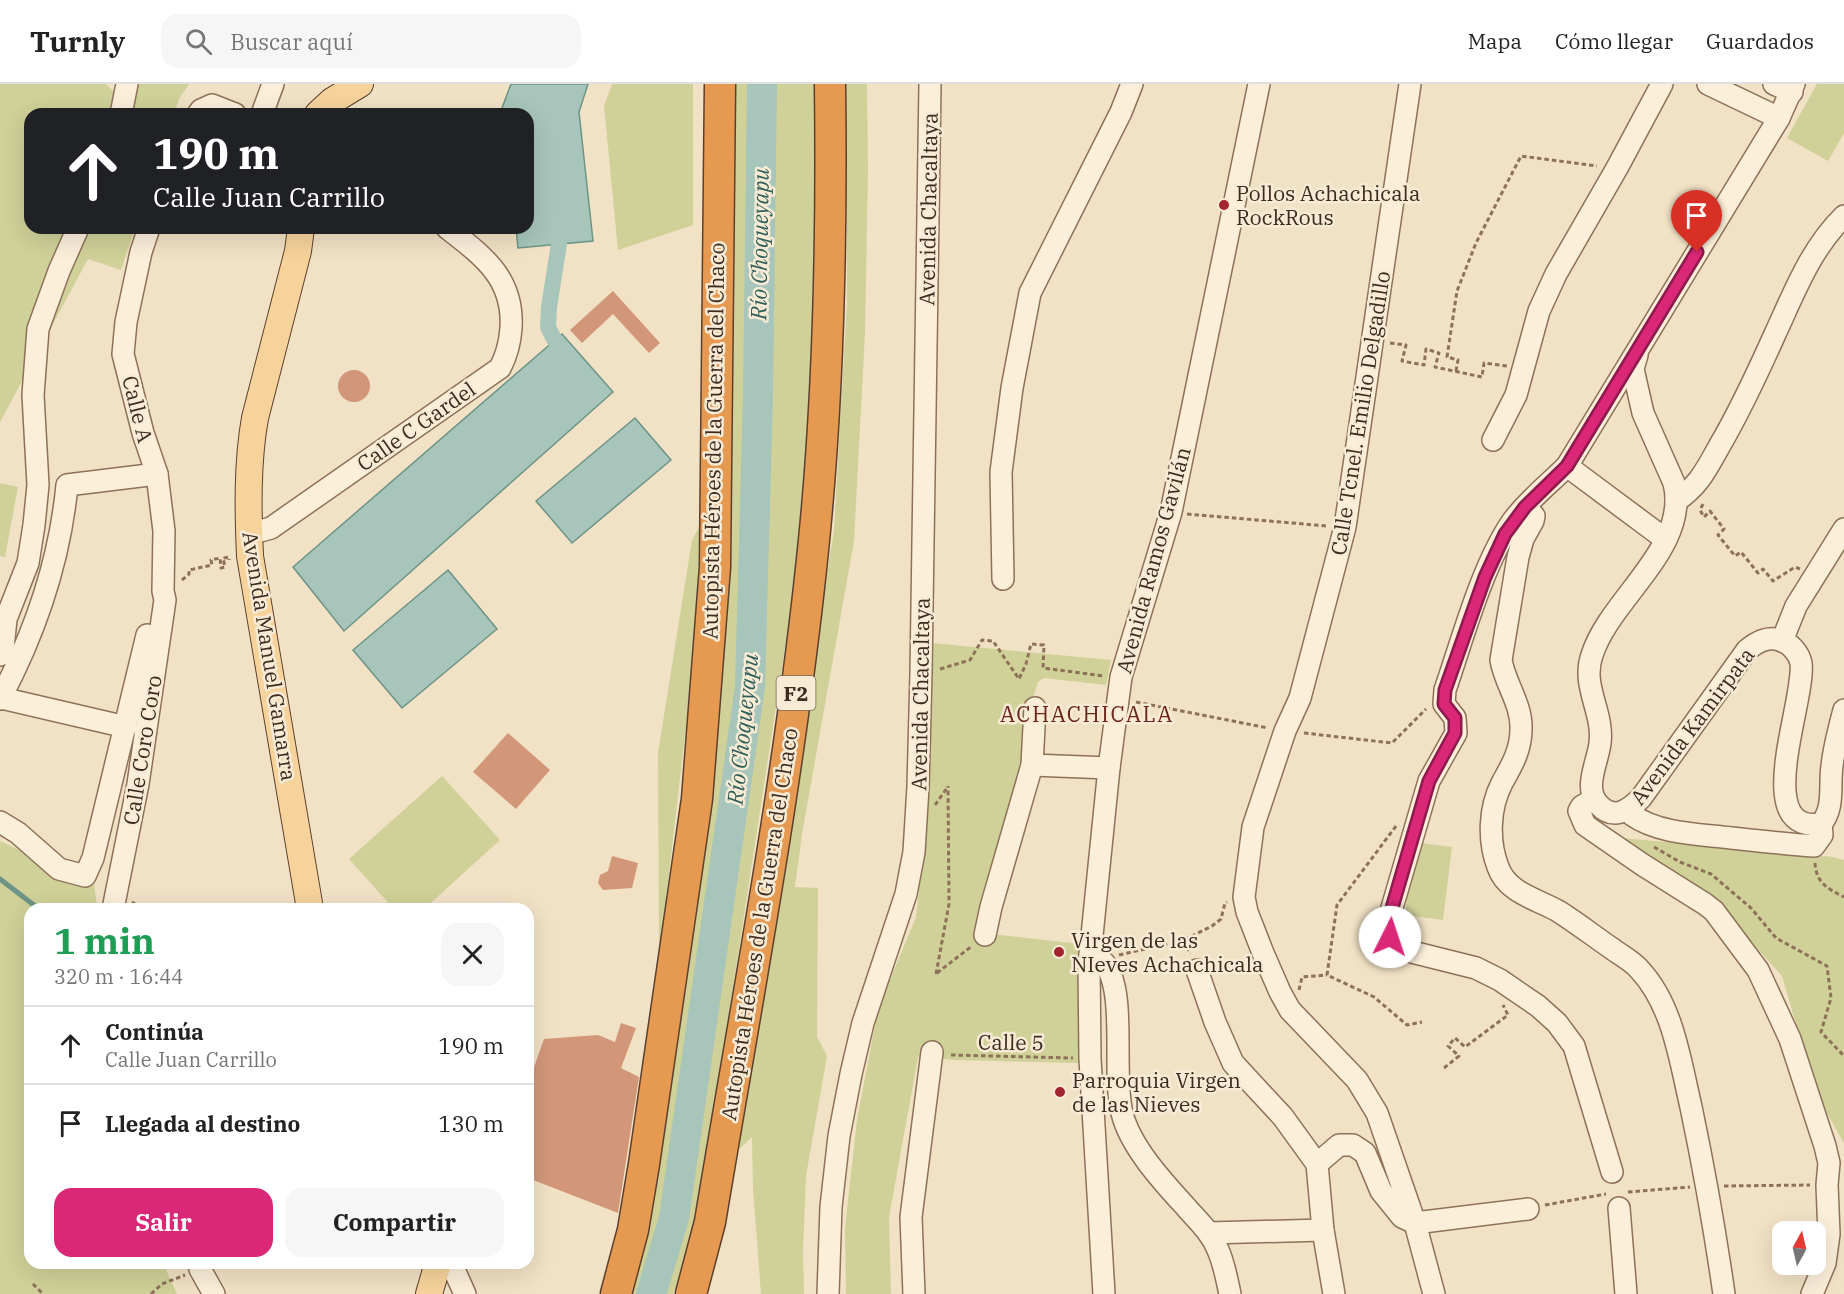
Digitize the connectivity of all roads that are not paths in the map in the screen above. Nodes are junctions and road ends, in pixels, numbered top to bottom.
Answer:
1 (127, 84) edge
2 (273, 84) edge
3 (360, 84) edge
4 (720, 84) edge
5 (830, 84) edge
6 (930, 84) edge
7 (1132, 84) edge
8 (1259, 84) edge
9 (1410, 84) edge
10 (1662, 84) edge
11 (1708, 84) edge
12 (1787, 87) edge
13 (122, 108) edge
14 (205, 108) edge
15 (220, 108) edge
16 (264, 108) edge
17 (324, 108) edge
18 (1779, 118) junction
19 (1844, 216) edge
20 (75, 234) edge
21 (147, 234) edge
22 (300, 234) edge
23 (455, 234) edge
24 (1639, 347) junction
25 (1493, 440) dead end
26 (1567, 466) junction
27 (157, 474) junction
28 (1676, 501) junction
29 (1525, 507) junction
30 (1844, 529) edge
31 (249, 531) junction
32 (1665, 539) junction
33 (1003, 579) dead end
34 (163, 591) junction
35 (1782, 641) junction
36 (0, 655) edge
37 (0, 698) edge
38 (1035, 708) dead end
39 (1844, 710) edge
40 (126, 727) junction
41 (1032, 765) junction
42 (1109, 768) junction
43 (1594, 799) junction
44 (1630, 809) junction
45 (0, 822) edge
46 (1821, 824) junction
47 (115, 903) edge
48 (309, 903) edge
49 (985, 935) road end
50 (1098, 960) junction
51 (1197, 970) dead end
52 (932, 1052) road end
53 (1317, 1164) junction
54 (1612, 1172) dead end
55 (1613, 1201) road end
56 (1528, 1209) road end
57 (1415, 1222) junction
58 (1323, 1230) junction
59 (1209, 1233) junction
60 (201, 1269) edge
61 (435, 1271) edge
62 (214, 1294) edge
63 (465, 1294) edge
64 (616, 1294) edge
65 (691, 1294) edge
66 (828, 1294) edge
67 (914, 1294) edge
68 (1104, 1294) edge
69 (1230, 1294) edge
70 (1334, 1294) edge
71 (1434, 1294) edge
72 (1626, 1294) edge
73 (1724, 1294) edge
74 (1812, 1294) edge

1 - 13 street
2 - 16 street
3 - 17 main road
4 - 64 highway, Autopista Héroes de la Guerra del Chaco
5 - 65 highway, Autopista Héroes de la Guerra del Chaco / F2
6 - 66 street, Avenida Chacaltaya
7 - 33 street
8 - 42 street, Avenida Ramos Gavilán
9 - 57 street, Calle Tcnel. Emilio Delgadillo
10 - 25 street
11 - 18 street
12 - 18 street
14 - 15 street
18 - 24 street
19 - 28 street
20 - 36 street
21 - 27 street, Calle A
22 - 31 main road, Avenida Manuel Gamarra
23 - 31 street, Calle C Gardel
24 - 26 street
24 - 28 street
26 - 29 street
26 - 32 street
27 - 34 street, Calle A
27 - 37 street
28 - 32 street
29 - 54 street
29 - 73 street
30 - 35 street
31 - 48 main road, Avenida Manuel Gamarra
32 - 43 street
34 - 40 street
34 - 47 street, Calle Coro Coro
35 - 44 street, Avenida Kamirpata
35 - 46 street, Avenida Kamirpata
37 - 40 street
38 - 41 street
39 - 46 street
40 - 45 street
41 - 42 street
41 - 49 street
42 - 50 street, Avenida Ramos Gavilán
43 - 44 street, Avenida Kamirpata
43 - 74 street
44 - 46 street
50 - 59 street
50 - 68 street, Avenida Ramos Gavilán
51 - 53 street
52 - 67 street
53 - 57 street
53 - 58 street
55 - 72 street
56 - 57 street
57 - 71 street, Calle Tcnel. Emilio Delgadillo
58 - 59 street
58 - 70 street
59 - 69 street
60 - 62 street
61 - 63 street

